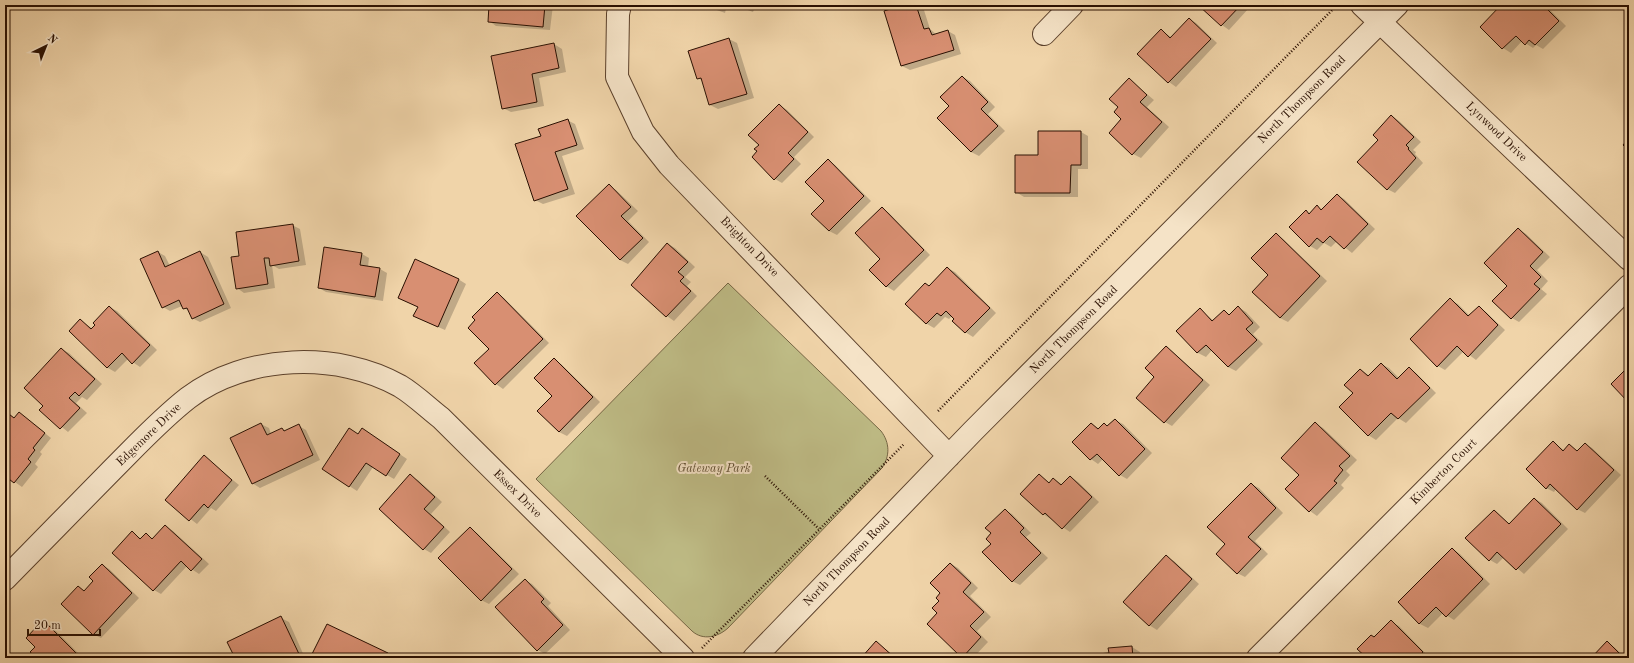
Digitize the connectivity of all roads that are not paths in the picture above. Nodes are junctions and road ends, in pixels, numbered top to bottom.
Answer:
1 (620, 5) edge
2 (1072, 5) edge
3 (1362, 5) edge
4 (1397, 5) edge
5 (1380, 22) junction
6 (1044, 34) dead end
7 (1629, 259) edge
8 (1629, 286) edge
9 (330, 364) joint
10 (949, 456) junction
11 (5, 579) edge
12 (690, 655) edge
13 (754, 658) edge
14 (1258, 658) edge

1 - 10 street, Brighton Drive
2 - 6 street
3 - 5 street, Lynwood Drive
4 - 5 street, North Thompson Road
5 - 7 street, Lynwood Drive
5 - 10 street, North Thompson Road
8 - 14 street, Kimberton Court
9 - 11 street, Edgemore Drive
9 - 12 street, Essex Drive
10 - 13 street, North Thompson Road

